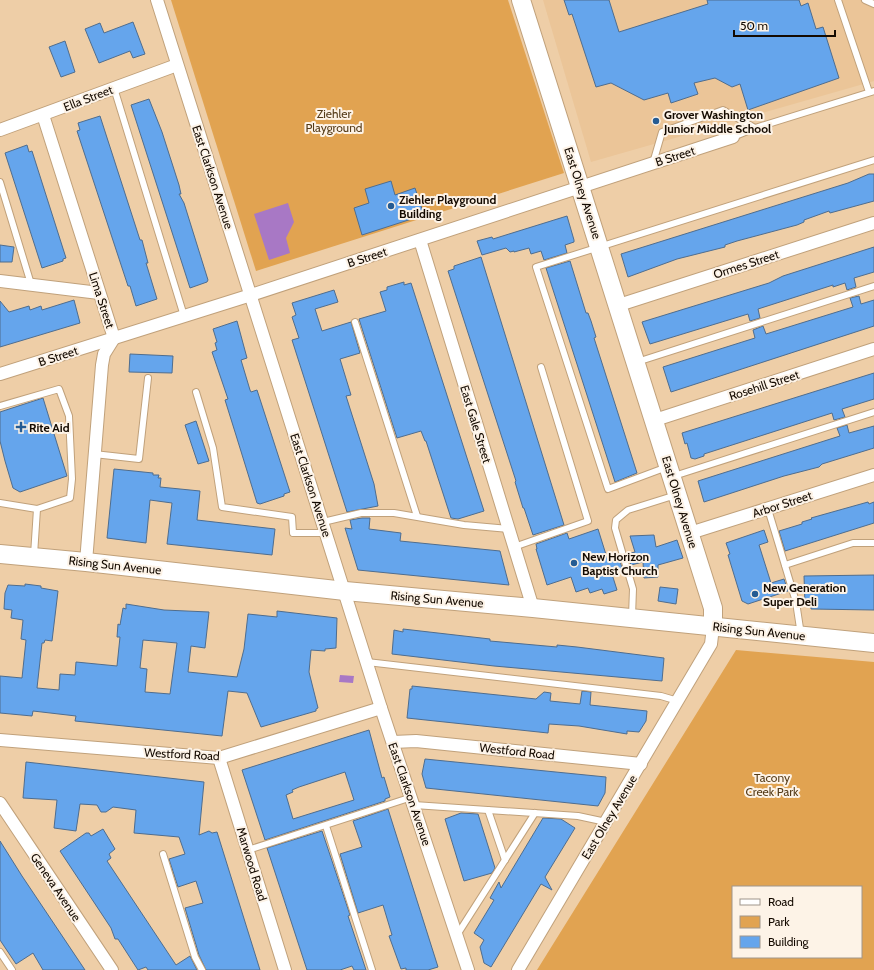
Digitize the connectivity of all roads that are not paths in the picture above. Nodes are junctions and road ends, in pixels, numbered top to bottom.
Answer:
1 (157, 0) edge
2 (522, 0) edge
3 (838, 0) edge
4 (866, 0) edge
5 (874, 4) edge
6 (177, 65) junction
7 (114, 88) junction
8 (871, 92) edge
9 (43, 115) junction
10 (755, 128) junction
11 (0, 130) edge
12 (733, 136) joint
13 (874, 160) edge
14 (653, 163) junction
15 (0, 182) edge
16 (581, 187) junction
17 (874, 223) edge
18 (420, 240) junction
19 (600, 246) junction
20 (0, 281) edge
21 (31, 284) junction
22 (874, 286) edge
23 (99, 293) junction
24 (251, 295) junction
25 (619, 305) junction
26 (184, 316) junction
27 (355, 322) dead end
28 (114, 338) junction
29 (874, 349) edge
30 (637, 362) junction
31 (541, 367) dead end
32 (0, 374) edge
33 (148, 378) dead end
34 (196, 392) dead end
35 (0, 406) edge
36 (874, 412) edge
37 (655, 420) junction
38 (94, 454) junction
39 (671, 471) junction
40 (874, 475) edge
41 (678, 495) junction
42 (0, 503) edge
43 (37, 508) junction
44 (768, 509) junction
45 (417, 516) junction
46 (325, 528) junction
47 (509, 529) junction
48 (690, 533) junction
49 (874, 543) edge
50 (514, 547) junction
51 (0, 554) edge
52 (34, 557) junction
53 (86, 562) junction
54 (785, 565) junction
55 (345, 591) junction
56 (533, 608) junction
57 (631, 618) junction
58 (713, 627) junction
59 (802, 636) junction
60 (874, 643) edge
61 (367, 662) junction
62 (678, 701) junction
63 (381, 708) junction
64 (0, 740) edge
65 (393, 742) junction
66 (219, 758) junction
67 (641, 764) junction
68 (413, 801) junction
69 (0, 803) edge
70 (488, 810) junction
71 (535, 813) junction
72 (606, 822) junction
73 (326, 826) junction
74 (248, 850) junction
75 (163, 854) dead end
76 (505, 860) junction
77 (457, 935) junction
78 (0, 952) edge
79 (12, 970) edge
80 (112, 970) edge
81 (202, 970) edge
82 (285, 970) edge
83 (372, 970) edge
84 (468, 970) edge
85 (518, 970) edge

1 - 6 street, East Clarkson Avenue
2 - 16 main road, East Olney Avenue
3 - 8 lane
4 - 5 lane
6 - 7 street, Ella Street
6 - 24 street, East Clarkson Avenue
7 - 9 street, Ella Street
7 - 26 lane
8 - 10 lane
9 - 11 street, Ella Street
9 - 23 street, Lima Street
10 - 12 lane
10 - 14 lane
12 - 14 street, B Street
13 - 19 lane
14 - 16 street, B Street
15 - 21 lane
16 - 18 street, B Street
16 - 19 main road, East Olney Avenue
17 - 25 street, Ormes Street
18 - 24 street, B Street
18 - 47 street, East Gale Street
19 - 25 main road, East Olney Avenue
19 - 39 lane
20 - 21 street
21 - 23 street
22 - 30 lane
23 - 28 street, Lima Street
24 - 26 street, B Street
24 - 46 street, East Clarkson Avenue
25 - 30 main road, East Olney Avenue
26 - 28 street, B Street
27 - 45 lane
28 - 32 street, B Street
28 - 38 street, Lima Street
29 - 37 street, Rosehill Street
30 - 37 main road, East Olney Avenue
31 - 50 lane
33 - 38 lane
34 - 46 lane
35 - 43 lane
36 - 39 lane
37 - 39 main road, East Olney Avenue
38 - 53 street, Lima Street
39 - 41 main road, East Olney Avenue
40 - 44 street, Arbor Street
41 - 48 main road, East Olney Avenue
41 - 57 lane
42 - 43 lane
43 - 52 lane
44 - 48 street, Arbor Street
44 - 54 lane
45 - 46 lane
45 - 47 lane
46 - 55 street, East Clarkson Avenue
47 - 50 street, East Gale Street
48 - 58 main road, East Olney Avenue
49 - 54 lane
50 - 56 street, East Gale Street
51 - 52 main road, Rising Sun Avenue
52 - 53 main road, Rising Sun Avenue
53 - 55 main road, Rising Sun Avenue
54 - 59 lane
55 - 56 main road, Rising Sun Avenue
55 - 61 street, East Clarkson Avenue
56 - 57 main road, Rising Sun Avenue
57 - 58 main road, Rising Sun Avenue
58 - 59 main road, Rising Sun Avenue
58 - 62 street, East Olney Avenue
59 - 60 main road, Rising Sun Avenue
61 - 62 lane
61 - 63 street, East Clarkson Avenue
62 - 67 street, East Olney Avenue
63 - 65 street, East Clarkson Avenue
63 - 66 street, Westford Road
64 - 66 street, Westford Road
65 - 67 street, Westford Road
65 - 68 street, East Clarkson Avenue
66 - 74 street, Marwood Road
67 - 72 street, East Olney Avenue
68 - 70 lane
68 - 73 lane
68 - 77 street, East Clarkson Avenue
69 - 80 street, Geneva Avenue
70 - 71 lane
70 - 76 lane
71 - 72 lane
71 - 76 lane
72 - 85 street, East Olney Avenue
73 - 74 lane
73 - 83 lane
74 - 82 street, Marwood Road
75 - 81 lane
76 - 77 lane
77 - 84 street, East Clarkson Avenue
78 - 79 lane

